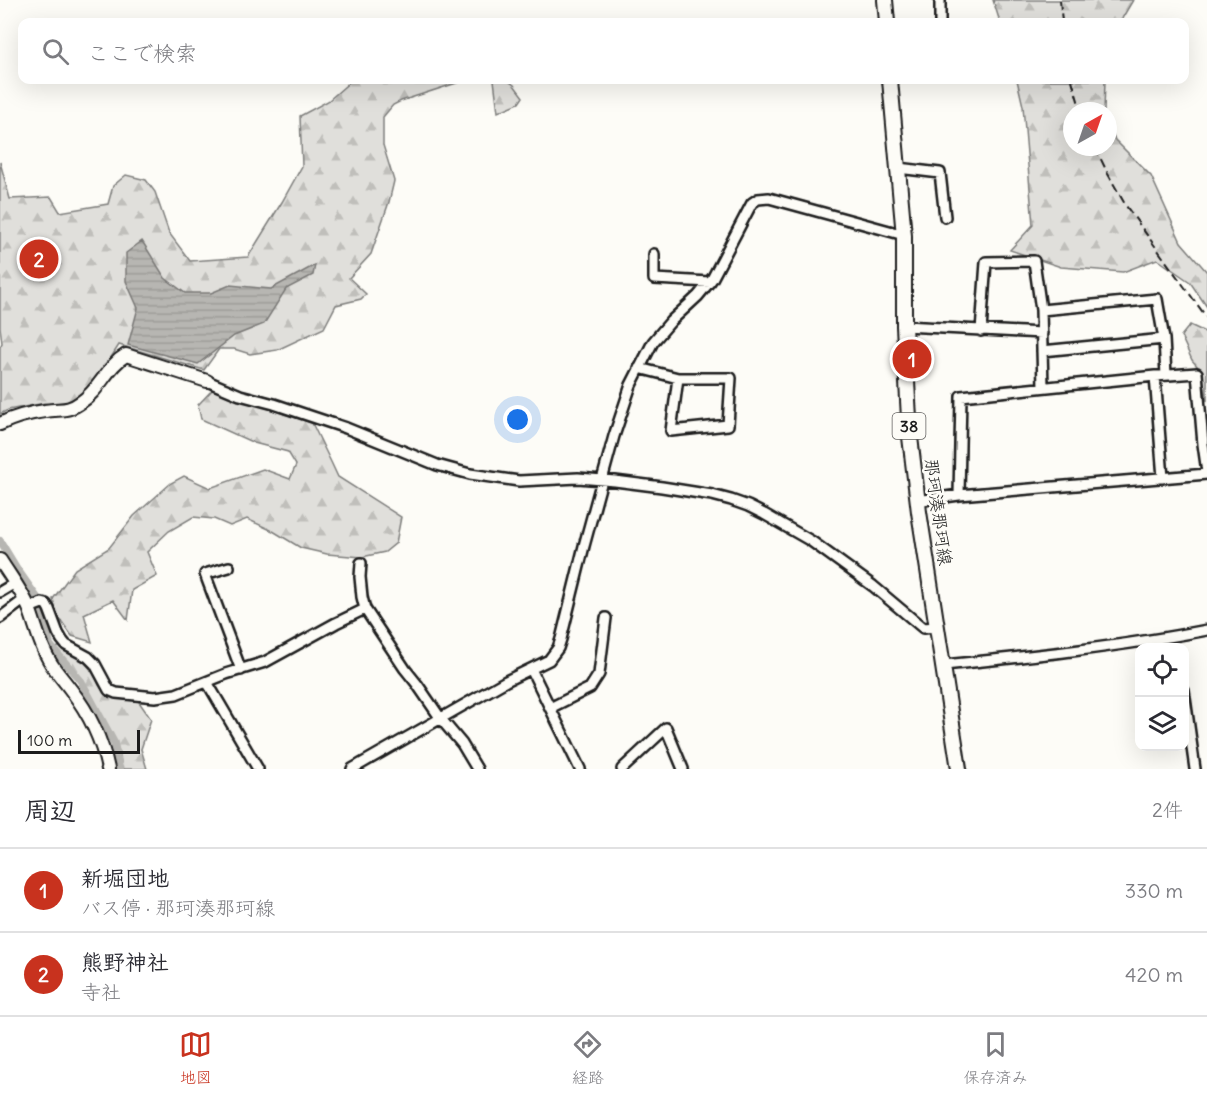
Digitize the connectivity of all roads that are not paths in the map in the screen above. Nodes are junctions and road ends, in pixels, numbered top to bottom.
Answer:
1 (885, 0) edge
2 (940, 0) edge
3 (887, 18) edge
4 (940, 18) edge
5 (890, 84) edge
6 (898, 168) junction
7 (945, 217) dead end
8 (904, 235) junction
9 (654, 254) dead end
10 (710, 282) junction
11 (1041, 310) junction
12 (904, 326) junction
13 (981, 331) junction
14 (1042, 333) junction
15 (1164, 339) junction
16 (1042, 351) junction
17 (639, 368) junction
18 (1166, 375) junction
19 (1155, 376) junction
20 (678, 378) junction
21 (207, 381) joint
22 (1043, 387) junction
23 (0, 424) edge
24 (1207, 473) edge
25 (1163, 478) junction
26 (602, 480) junction
27 (959, 495) junction
28 (917, 501) junction
29 (0, 560) edge
30 (361, 563) dead end
31 (229, 567) dead end
32 (15, 583) junction
33 (0, 592) edge
34 (27, 603) junction
35 (365, 609) junction
36 (4, 615) edge
37 (606, 618) dead end
38 (938, 627) junction
39 (1207, 630) edge
40 (1177, 636) junction
41 (1178, 643) edge
42 (944, 665) junction
43 (531, 669) junction
44 (241, 670) junction
45 (207, 682) junction
46 (1186, 697) edge
47 (550, 708) junction
48 (441, 719) junction
49 (108, 769) edge
50 (258, 769) edge
51 (352, 769) edge
52 (477, 769) edge
53 (580, 769) edge
54 (622, 769) edge
55 (683, 769) edge
56 (960, 769) edge
57 (1195, 769) edge

1 - 3 main road
2 - 4 street
5 - 6 main road, 那珂湊那珂線 / 38
6 - 7 street
6 - 8 main road, 那珂湊那珂線 / 38
8 - 10 street
8 - 12 main road, 那珂湊那珂線 / 38
9 - 10 street
10 - 17 street
11 - 13 street
11 - 14 street
11 - 15 street
12 - 13 street
12 - 28 main road, 那珂湊那珂線 / 38
13 - 14 street
14 - 16 street
15 - 16 street
15 - 18 street
16 - 22 street
17 - 20 street
17 - 26 street
18 - 19 street
18 - 24 street
19 - 22 street
19 - 25 street
20 - 20 street
21 - 23 street
21 - 26 street
22 - 27 street
24 - 25 street
25 - 27 street
26 - 38 street
26 - 43 street
27 - 28 street
28 - 38 main road, 那珂湊那珂線 / 38
29 - 32 street
30 - 35 street
31 - 44 street
32 - 33 street
32 - 34 street
34 - 36 street
34 - 45 street
34 - 49 street
35 - 44 street
35 - 48 street
37 - 47 street
38 - 42 main road, 那珂湊那珂線 / 38
39 - 40 street
40 - 41 street
40 - 42 street
42 - 56 main road, 那珂湊那珂線 / 38
43 - 47 street
43 - 48 street
44 - 45 street
45 - 50 street
46 - 57 street
47 - 53 street
48 - 51 street
48 - 52 street
54 - 55 street

